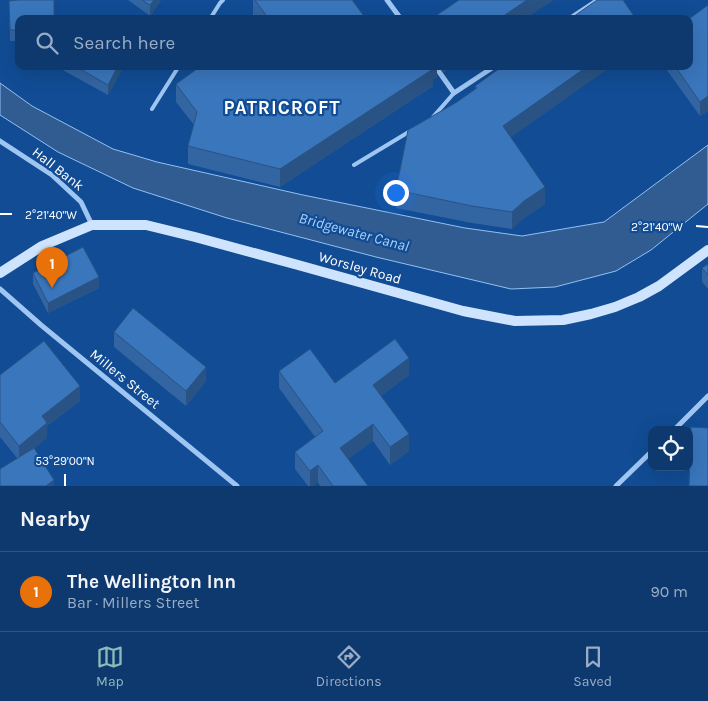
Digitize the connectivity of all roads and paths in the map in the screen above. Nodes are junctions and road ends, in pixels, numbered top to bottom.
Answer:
1 (223, 0) edge
2 (387, 0) edge
3 (598, 0) edge
4 (213, 15) edge
5 (397, 15) edge
6 (575, 15) edge
7 (176, 70) edge
8 (438, 70) edge
9 (490, 70) edge
10 (454, 93) junction
11 (152, 109) dead end
12 (432, 117) edge
13 (417, 127) edge
14 (0, 141) edge
15 (354, 165) dead end
16 (92, 225) junction
17 (708, 250) edge
18 (0, 273) edge
19 (0, 289) edge
20 (708, 396) edge
21 (678, 426) edge
22 (648, 455) edge
23 (236, 486) edge
24 (616, 486) edge

1 - 4 lane
2 - 5 street
3 - 6 street
7 - 11 lane
8 - 10 street
9 - 10 street
10 - 12 lane
13 - 15 lane
14 - 16 street, Hall Bank
16 - 17 main road, Worsley Road
16 - 18 main road, Worsley Road
19 - 23 street, Millers Street
20 - 21 street
22 - 24 street

